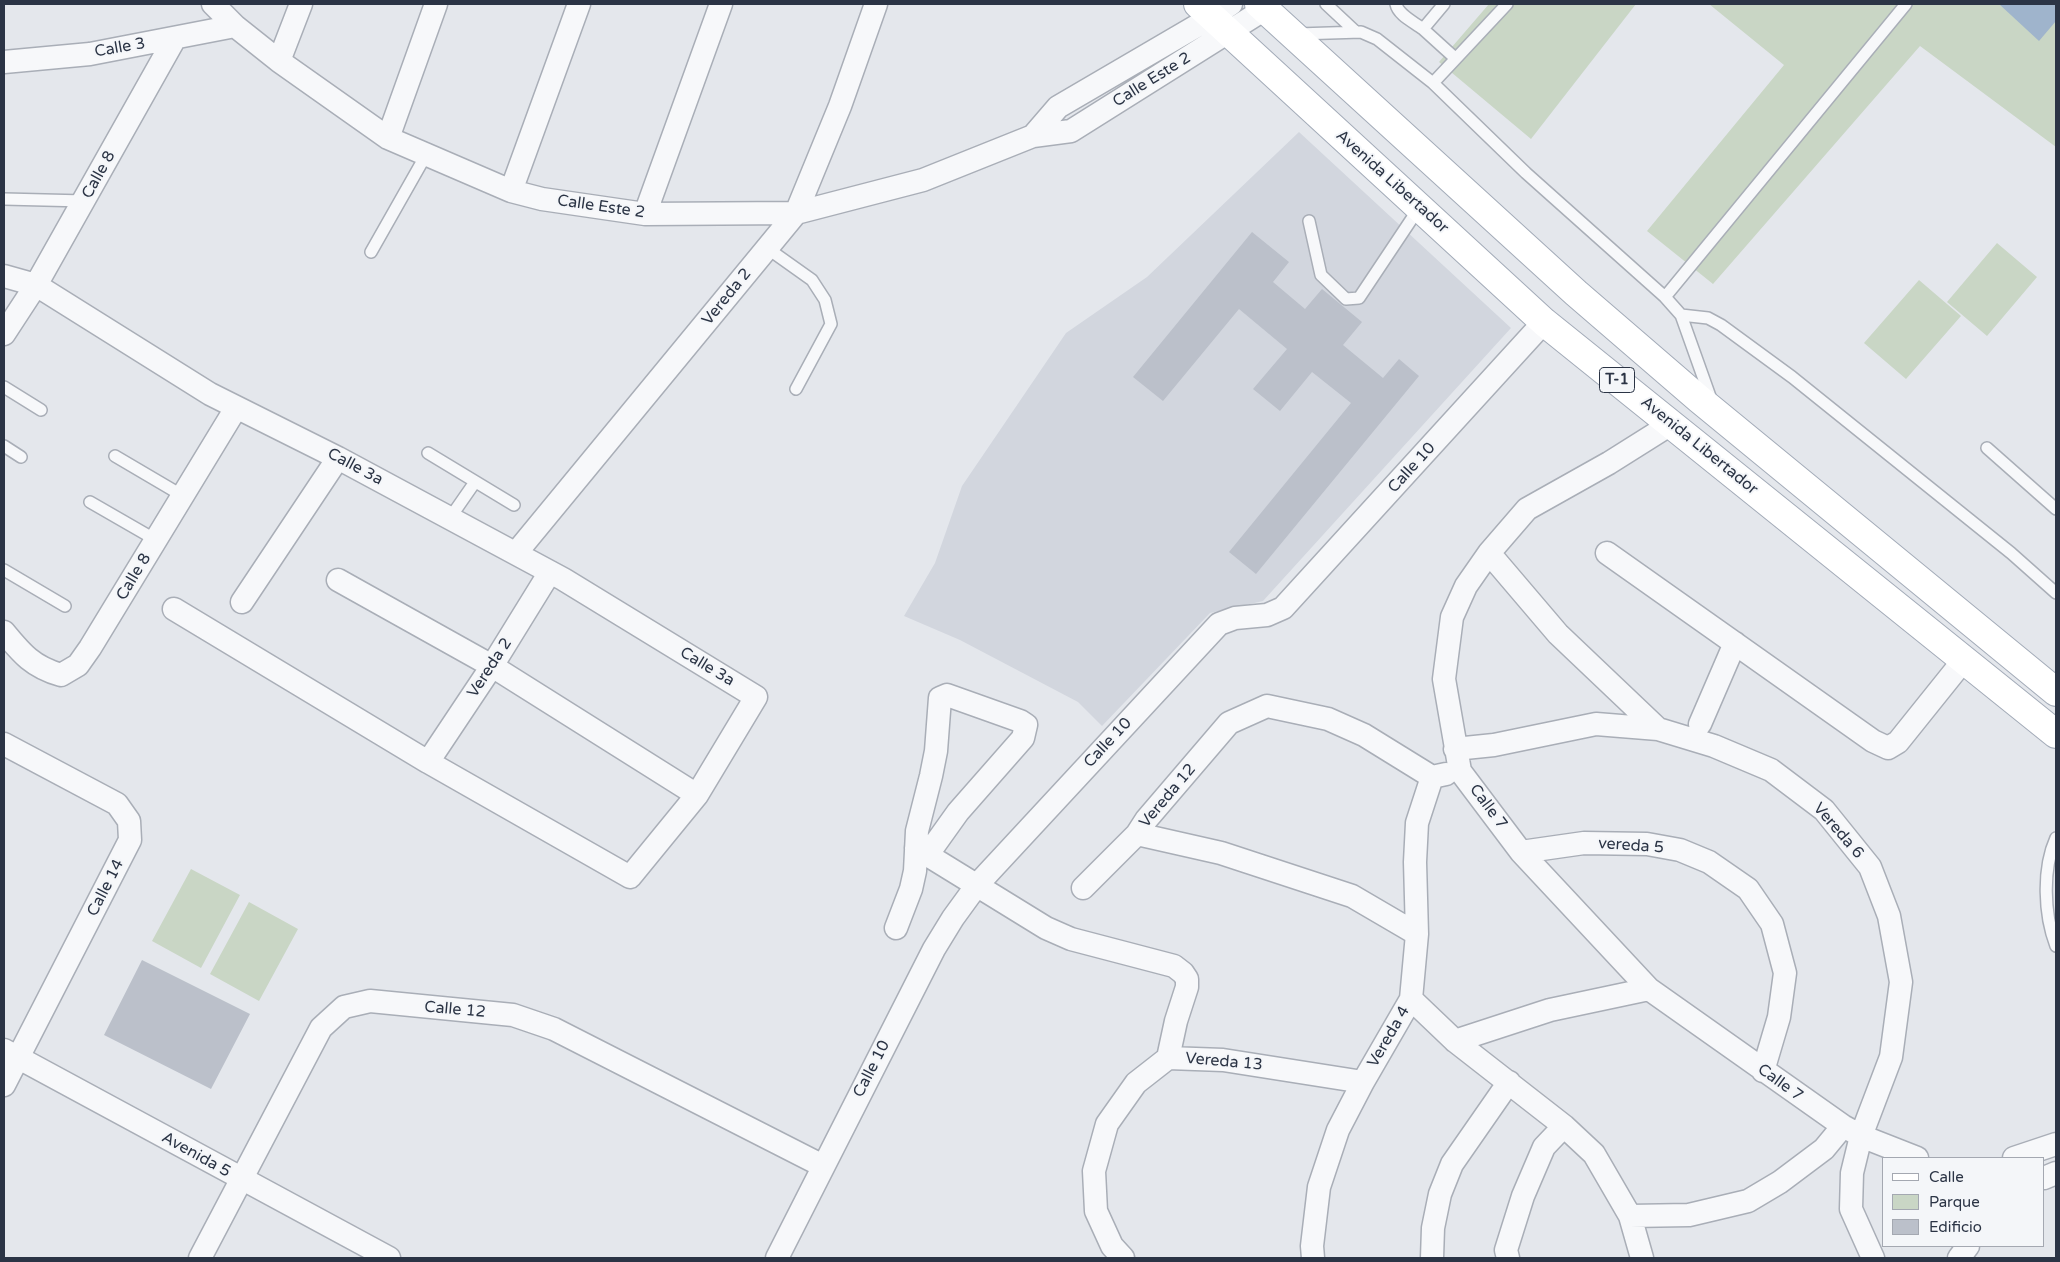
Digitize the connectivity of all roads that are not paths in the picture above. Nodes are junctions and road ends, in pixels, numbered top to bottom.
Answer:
1 (213, 4) edge
2 (301, 4) edge
3 (436, 4) edge
4 (579, 4) edge
5 (721, 4) edge
6 (876, 4) edge
7 (1326, 4) edge
8 (1396, 4) edge
9 (1444, 4) edge
10 (1507, 4) edge
11 (1906, 4) edge
12 (1262, 6) edge
13 (1217, 14) edge
14 (235, 26) junction
15 (1423, 29) junction
16 (1356, 32) junction
17 (1292, 34) junction
18 (175, 38) junction
19 (1455, 58) junction
20 (279, 61) junction
21 (4, 62) edge
22 (1433, 83) junction
23 (388, 138) junction
24 (426, 155) junction
25 (511, 191) junction
26 (4, 199) edge
27 (85, 201) junction
28 (1419, 208) junction
29 (796, 212) junction
30 (645, 214) junction
31 (1309, 222) dead end
32 (767, 248) junction
33 (371, 252) dead end
34 (4, 276) edge
35 (36, 285) junction
36 (1665, 297) junction
37 (1681, 316) junction
38 (1544, 322) junction
39 (4, 334) edge
40 (4, 387) edge
41 (796, 389) dead end
42 (236, 408) junction
43 (41, 410) dead end
44 (1716, 413) junction
45 (1671, 424) junction
46 (4, 446) edge
47 (1987, 448) dead end
48 (428, 453) dead end
49 (21, 456) dead end
50 (115, 456) dead end
51 (338, 458) junction
52 (475, 482) junction
53 (183, 496) junction
54 (90, 502) dead end
55 (514, 505) dead end
56 (2056, 509) edge
57 (450, 518) junction
58 (156, 540) junction
59 (516, 553) junction
60 (1489, 553) junction
61 (1607, 553) dead end
62 (4, 570) edge
63 (550, 572) junction
64 (338, 580) dead end
65 (2056, 593) edge
66 (242, 602) dead end
67 (65, 606) dead end
68 (174, 609) dead end
69 (4, 632) edge
70 (1735, 643) junction
71 (1964, 661) junction
72 (492, 666) junction
73 (2056, 692) edge
74 (1700, 724) dead end
75 (1658, 729) junction
76 (2056, 734) edge
77 (4, 744) edge
78 (1454, 749) junction
79 (428, 762) junction
80 (1460, 771) junction
81 (1432, 777) junction
82 (697, 795) junction
83 (1137, 834) junction
84 (2056, 838) edge
85 (922, 851) junction
86 (1521, 852) junction
87 (977, 885) junction
88 (1083, 888) dead end
89 (896, 928) dead end
90 (1417, 934) junction
91 (2056, 946) edge
92 (1649, 989) junction
93 (1410, 999) junction
94 (1455, 1041) junction
95 (11, 1054) edge
96 (1168, 1058) junction
97 (1763, 1070) junction
98 (1363, 1082) junction
99 (1509, 1082) junction
100 (4, 1085) edge
101 (1564, 1126) junction
102 (1852, 1131) junction
103 (2056, 1144) edge
104 (1915, 1157) edge
105 (2017, 1157) edge
106 (823, 1166) junction
107 (242, 1180) junction
108 (1630, 1216) junction
109 (1967, 1247) edge
110 (200, 1258) edge
111 (389, 1258) edge
112 (777, 1258) edge
113 (1123, 1258) edge
114 (1313, 1258) edge
115 (1432, 1258) edge
116 (1508, 1258) edge
117 (1642, 1258) edge
118 (1873, 1258) edge
119 (1959, 1258) edge

1 - 14 street, Calle Este 2
2 - 20 street
3 - 23 street
4 - 25 street
5 - 30 street
6 - 29 street, Vereda 2
7 - 16 lane
8 - 15 lane
9 - 15 lane
10 - 19 lane
11 - 36 lane
12 - 13 street, Calle Este 2
12 - 17 main road, T-1
13 - 28 main road, Avenida Libertador / T-1
13 - 29 street, Calle Este 2
14 - 18 street, Calle 3
14 - 20 street, Calle Este 2
15 - 19 lane
16 - 17 lane
16 - 22 lane
17 - 44 main road, T-1
18 - 21 street, Calle 3
18 - 27 street, Calle 8
19 - 22 lane
20 - 23 street, Calle Este 2
22 - 36 lane
23 - 24 street, Calle Este 2
24 - 25 street, Calle Este 2
24 - 33 lane
25 - 30 street, Calle Este 2
26 - 27 lane
27 - 35 street, Calle 8
28 - 31 lane
28 - 38 main road, Avenida Libertador / T-1
29 - 30 street, Calle Este 2
29 - 32 street, Vereda 2
32 - 41 lane
32 - 59 street, Vereda 2
34 - 35 street, Calle 3a
35 - 39 street, Calle 8
35 - 42 street, Calle 3a
36 - 37 lane
37 - 44 lane
37 - 65 lane
38 - 45 main road, Avenida Libertador / T-1
38 - 87 street, Calle 10
40 - 43 lane
42 - 51 street, Calle 3a
42 - 53 street, Calle 8
44 - 73 main road, T-1
45 - 60 street, Calle 7
45 - 71 main road, Avenida Libertador / T-1
46 - 49 lane
47 - 56 lane
48 - 52 lane
50 - 53 lane
51 - 57 street, Calle 3a
51 - 66 street
52 - 55 lane
52 - 57 lane
53 - 58 street, Calle 8
54 - 58 lane
57 - 59 street, Calle 3a
58 - 69 street, Calle 8
59 - 63 street, Calle 3a
60 - 75 street, Vereda 6
60 - 78 street, Calle 7
61 - 70 street
62 - 67 lane
63 - 72 street, Vereda 2
63 - 82 street, Calle 3a
64 - 72 street
68 - 79 street, Calle 3a
70 - 71 street
70 - 74 street
71 - 76 main road, Avenida Libertador / T-1
72 - 79 street, Vereda 2
72 - 82 street
75 - 78 street
75 - 102 street, Vereda 6
77 - 95 street, Calle 14
78 - 80 street, Calle 7
79 - 82 street, Calle 3a
80 - 81 street
80 - 86 street, Calle 7
81 - 83 street, Vereda 12
81 - 90 street, Vereda 4
83 - 88 street
83 - 90 street, Vereda 12
84 - 91 lane
85 - 85 street
85 - 87 street
85 - 89 street
86 - 92 street, Calle 7
86 - 97 street, vereda 5
87 - 96 street
87 - 106 street, Calle 10
90 - 93 street, Vereda 4
92 - 94 street
92 - 97 street, Calle 7
93 - 94 street
93 - 98 street, Vereda 4
94 - 99 street
95 - 100 street, Calle 14
95 - 107 street, Avenida 5
96 - 98 street, Vereda 13
96 - 113 street, Vereda 13
97 - 102 street, Calle 7
98 - 114 street, Vereda 4
99 - 101 street
99 - 115 street
101 - 108 street
101 - 116 street
102 - 104 street, Calle 7
102 - 108 street
102 - 118 street, Vereda 6
103 - 105 street
106 - 107 street, Calle 12
106 - 112 street, Calle 10
107 - 110 street, Calle 12
107 - 111 street, Avenida 5
108 - 117 street
109 - 119 street

